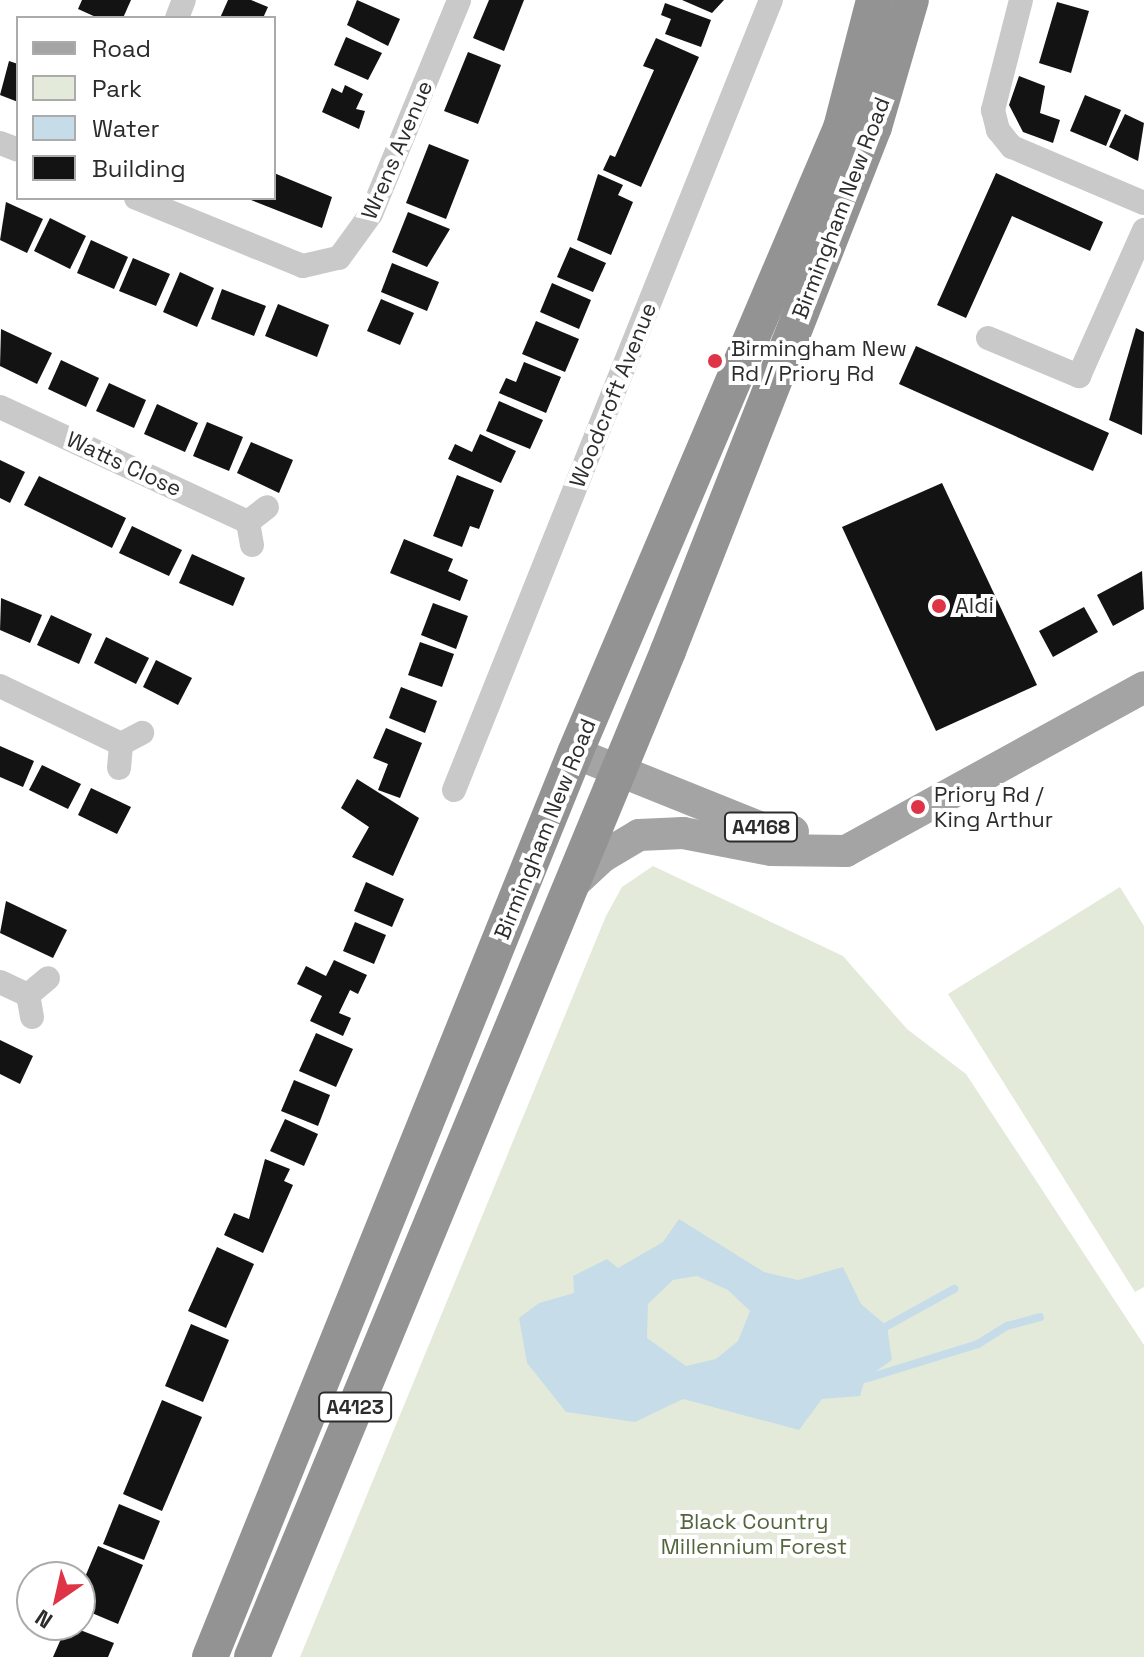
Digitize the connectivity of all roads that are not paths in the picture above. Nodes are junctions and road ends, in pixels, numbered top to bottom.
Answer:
1 (459, 0) edge
2 (771, 0) edge
3 (874, 0) edge
4 (911, 0) edge
5 (1021, 0) edge
6 (141, 200) edge
7 (1144, 203) edge
8 (1144, 230) edge
9 (988, 338) dead end
10 (0, 407) edge
11 (267, 507) dead end
12 (0, 686) edge
13 (1144, 687) edge
14 (127, 748) dead end
15 (575, 753) junction
16 (618, 771) junction
17 (454, 790) dead end
18 (912, 817) junction
19 (571, 886) junction
20 (48, 978) dead end
21 (0, 982) edge
22 (210, 1657) edge
23 (252, 1657) edge

1 - 6 street, Wrens Avenue
2 - 17 street, Woodcroft Avenue
3 - 15 highway, Birmingham New Road / A4123
4 - 16 highway, Birmingham New Road / A4123
5 - 7 street
8 - 9 street
10 - 11 street, Watts Close
12 - 14 street
13 - 18 main road, A4168
15 - 16 main road, A4168
15 - 22 highway, Birmingham New Road / A4123
16 - 18 main road, A4168
16 - 19 highway, Birmingham New Road / A4123
18 - 19 main road, A4168
19 - 23 highway, Birmingham New Road / A4123
20 - 21 street

